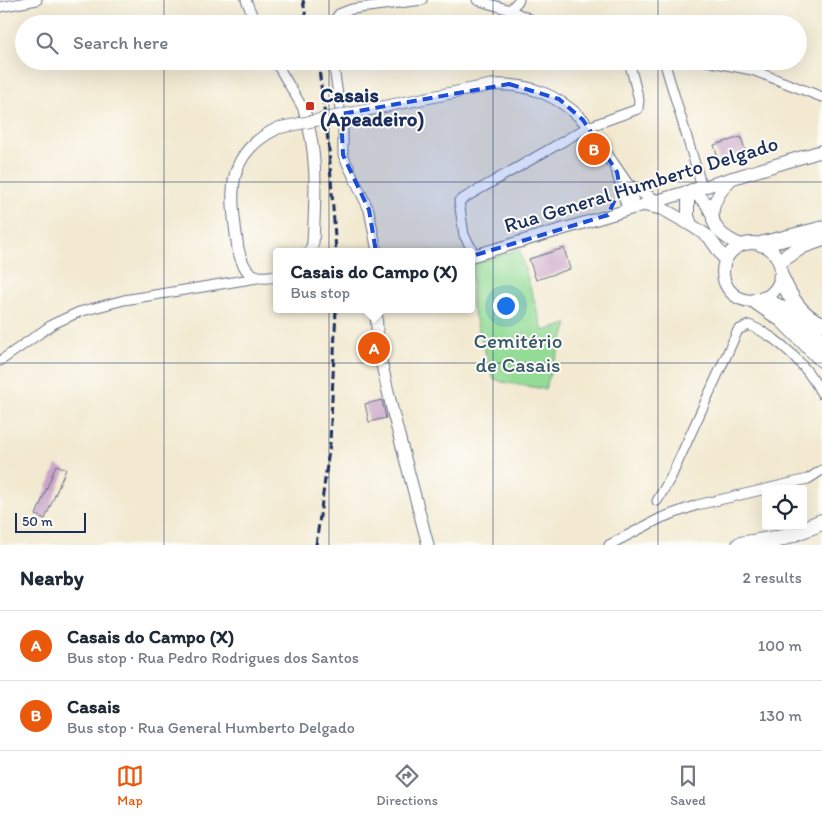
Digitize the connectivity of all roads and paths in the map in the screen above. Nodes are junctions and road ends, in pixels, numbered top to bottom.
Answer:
1 (38, 0) edge
2 (246, 0) edge
3 (422, 0) edge
4 (477, 0) edge
5 (519, 0) edge
6 (0, 7) edge
7 (510, 10) junction
8 (252, 15) edge
9 (337, 15) edge
10 (521, 15) edge
11 (280, 70) edge
12 (334, 70) edge
13 (631, 70) edge
14 (666, 70) edge
15 (752, 70) edge
16 (822, 97) edge
17 (304, 110) joint
18 (586, 123) junction
19 (822, 151) edge
20 (732, 178) junction
21 (624, 186) junction
22 (697, 188) junction
23 (657, 201) junction
24 (636, 207) junction
25 (712, 214) junction
26 (608, 215) junction
27 (691, 225) junction
28 (822, 229) edge
29 (822, 240) edge
30 (741, 244) junction
31 (762, 244) junction
32 (311, 248) edge
33 (376, 248) edge
34 (470, 248) edge
35 (475, 255) edge
36 (725, 260) junction
37 (780, 261) junction
38 (273, 276) edge
39 (781, 277) junction
40 (257, 278) junction
41 (760, 300) junction
42 (376, 313) edge
43 (822, 324) edge
44 (822, 341) edge
45 (822, 359) edge
46 (0, 361) edge
47 (822, 394) edge
48 (822, 470) edge
49 (783, 485) edge
50 (762, 490) edge
51 (657, 501) dead end
52 (822, 522) edge
53 (787, 537) junction
54 (428, 545) edge
55 (610, 545) edge
56 (740, 545) edge
57 (764, 545) edge

1 - 6 street
2 - 8 street
3 - 9 street
4 - 7 street
5 - 7 street
7 - 10 street
11 - 17 street
12 - 33 street
13 - 18 street
14 - 22 street
15 - 16 street
17 - 32 street
18 - 21 street
18 - 34 street
18 - 40 street, bridge
19 - 20 main road, Rua General Humberto Delgado
20 - 22 main road, Rua General Humberto Delgado
20 - 25 main road
21 - 23 street
21 - 24 street
21 - 26 street
22 - 23 main road, Rua General Humberto Delgado
22 - 25 main road
22 - 27 main road
23 - 24 main road, Rua General Humberto Delgado
24 - 26 street, Rua General Humberto Delgado
24 - 27 main road
25 - 30 main road
26 - 35 street, Rua General Humberto Delgado
27 - 36 main road
28 - 31 highway
29 - 37 highway
30 - 31 main road
30 - 36 main road
31 - 37 main road
36 - 41 main road
37 - 39 main road
38 - 40 street
39 - 41 main road
39 - 43 highway
40 - 46 street
41 - 44 highway
41 - 45 highway
42 - 54 street
47 - 51 street
48 - 49 street
50 - 55 street
52 - 53 highway
53 - 56 highway
53 - 57 highway

